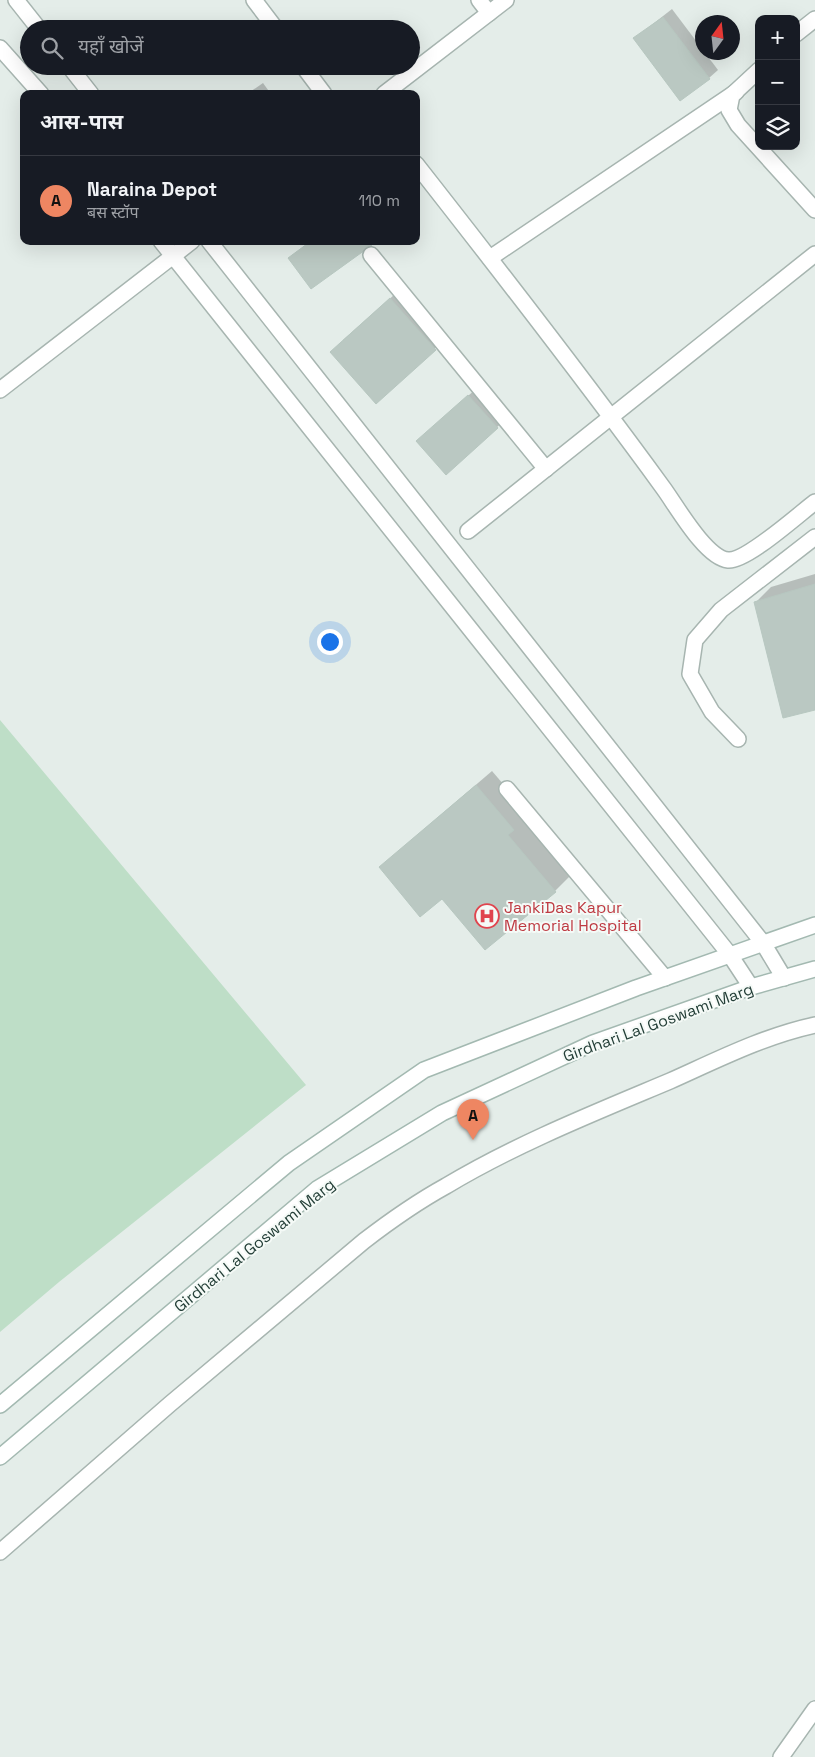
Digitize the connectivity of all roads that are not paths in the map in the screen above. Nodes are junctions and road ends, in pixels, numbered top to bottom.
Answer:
1 (16, 0) edge
2 (254, 0) edge
3 (479, 0) edge
4 (506, 0) edge
5 (488, 14) junction
6 (815, 18) edge
7 (32, 20) edge
8 (269, 20) edge
9 (800, 31) edge
10 (0, 50) edge
11 (420, 66) edge
12 (20, 71) edge
13 (755, 74) edge
14 (23, 75) edge
15 (76, 75) edge
16 (310, 75) edge
17 (409, 75) edge
18 (37, 90) edge
19 (88, 90) edge
20 (321, 90) edge
21 (389, 90) edge
22 (736, 92) junction
23 (420, 169) edge
24 (815, 210) edge
25 (164, 245) edge
26 (187, 245) edge
27 (212, 245) edge
28 (815, 254) edge
29 (173, 256) junction
30 (371, 256) dead end
31 (490, 258) junction
32 (0, 390) edge
33 (611, 417) junction
34 (546, 469) junction
35 (815, 502) edge
36 (468, 531) dead end
37 (815, 537) edge
38 (738, 739) dead end
39 (507, 789) dead end
40 (815, 925) edge
41 (763, 943) junction
42 (730, 955) junction
43 (815, 969) edge
44 (665, 978) junction
45 (784, 978) junction
46 (751, 987) junction
47 (815, 1025) edge
48 (0, 1405) edge
49 (0, 1457) edge
50 (0, 1552) edge
51 (815, 1709) edge
52 (781, 1757) edge

1 - 7 street
2 - 8 street
3 - 5 street
4 - 5 street
5 - 11 street
6 - 9 street
10 - 12 street
13 - 22 street
14 - 18 street
15 - 19 street
16 - 20 street
17 - 21 street
22 - 24 street
22 - 31 street
23 - 31 street
25 - 29 street
26 - 29 street
27 - 41 street
28 - 33 street
29 - 32 street
29 - 42 street
30 - 34 street
31 - 33 street
33 - 34 street
33 - 35 street
34 - 36 street
37 - 38 street
39 - 44 street
40 - 41 street
41 - 42 street
41 - 45 street
42 - 44 street
42 - 46 street
43 - 45 street, Girdhari Lal Goswami Marg
44 - 48 street
45 - 46 street, Girdhari Lal Goswami Marg
46 - 49 street, Girdhari Lal Goswami Marg
47 - 50 street
51 - 52 street

